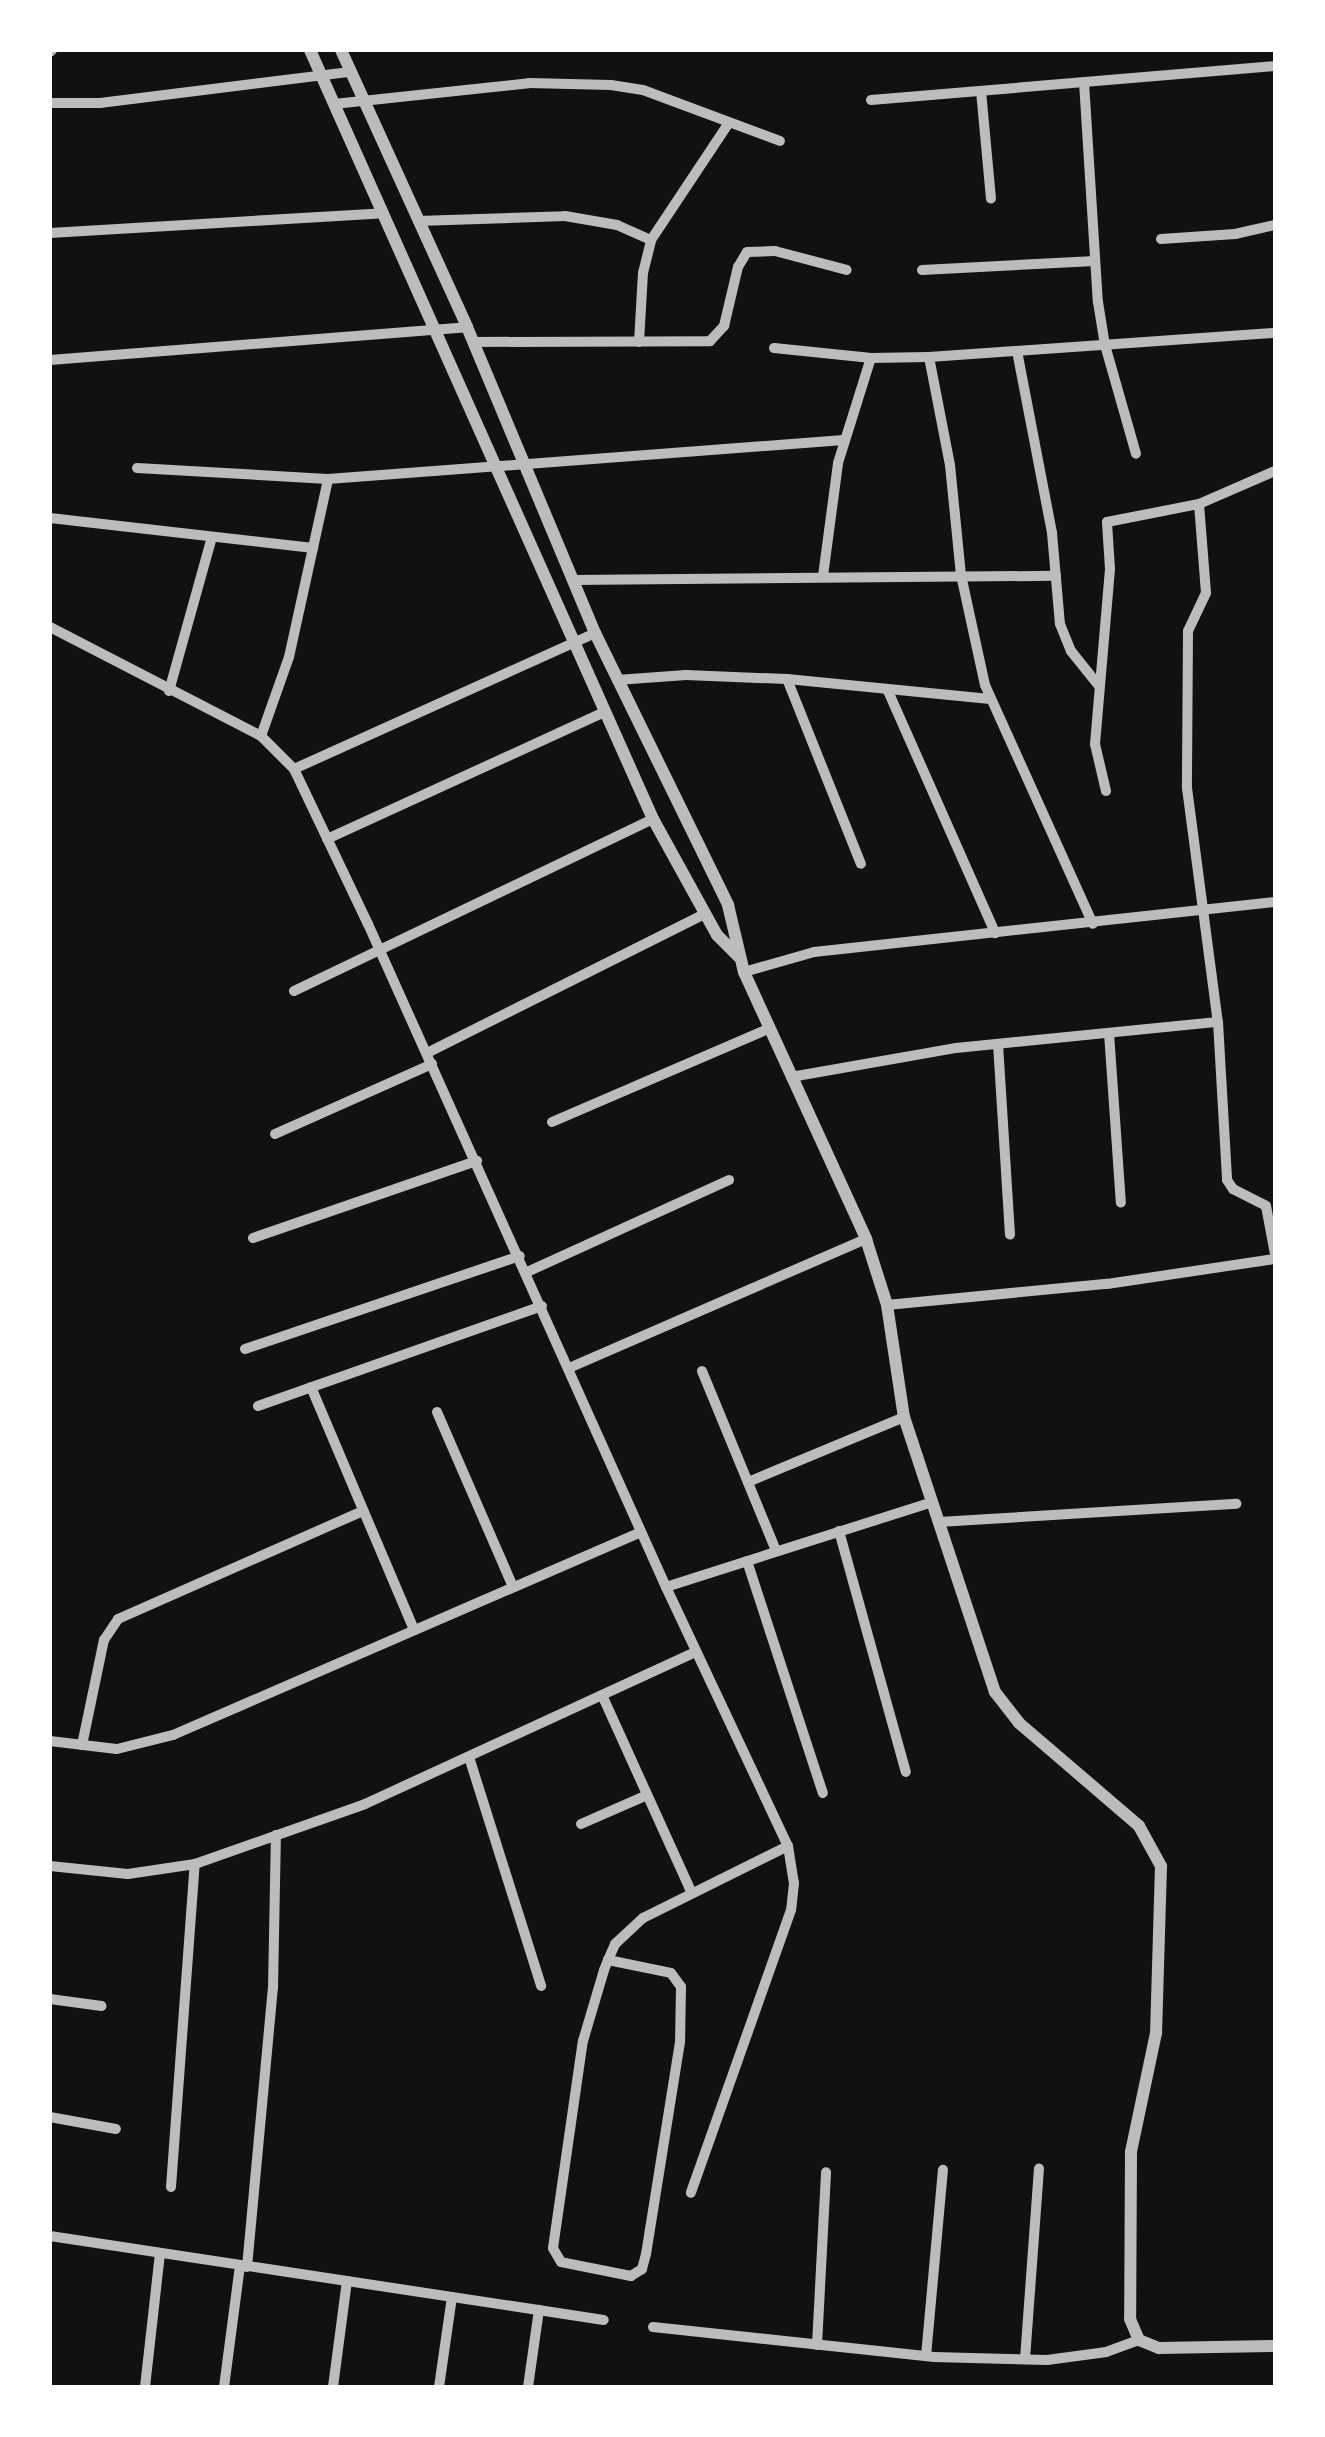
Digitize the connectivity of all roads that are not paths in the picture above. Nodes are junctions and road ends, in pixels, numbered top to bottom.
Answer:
1 (310, 50) edge
2 (341, 50) edge
3 (1275, 66) edge
4 (350, 72) junction
5 (321, 76) junction
6 (1084, 82) junction
7 (981, 91) junction
8 (362, 98) junction
9 (871, 100) dead end
10 (50, 102) edge
11 (334, 104) junction
12 (728, 124) junction
13 (780, 141) dead end
14 (990, 199) dead end
15 (383, 213) junction
16 (418, 221) junction
17 (1275, 225) edge
18 (50, 233) edge
19 (1161, 239) dead end
20 (651, 240) junction
21 (1095, 260) junction
22 (847, 270) dead end
23 (922, 270) dead end
24 (467, 328) junction
25 (437, 333) junction
26 (1275, 333) edge
27 (473, 342) junction
28 (639, 342) junction
29 (1105, 345) junction
30 (774, 348) dead end
31 (1017, 351) junction
32 (929, 356) junction
33 (871, 358) junction
34 (50, 360) edge
35 (844, 440) junction
36 (1136, 454) dead end
37 (525, 462) junction
38 (495, 466) junction
39 (137, 468) dead end
40 (1275, 471) edge
41 (328, 479) junction
42 (1199, 504) junction
43 (50, 518) edge
44 (212, 537) junction
45 (312, 548) junction
46 (961, 575) junction
47 (823, 576) junction
48 (1056, 576) junction
49 (572, 580) junction
50 (50, 627) edge
51 (595, 633) junction
52 (572, 644) junction
53 (787, 679) junction
54 (617, 680) junction
55 (1099, 686) junction
56 (888, 690) junction
57 (169, 691) junction
58 (990, 699) junction
59 (605, 712) junction
60 (261, 736) junction
61 (294, 769) junction
62 (1106, 791) dead end
63 (653, 820) junction
64 (327, 839) junction
65 (860, 864) dead end
66 (1275, 902) edge
67 (1201, 912) junction
68 (705, 914) junction
69 (1093, 924) junction
70 (995, 934) junction
71 (381, 950) junction
72 (738, 956) junction
73 (744, 972) junction
74 (294, 991) dead end
75 (1218, 1022) junction
76 (768, 1029) junction
77 (1110, 1033) junction
78 (998, 1044) junction
79 (430, 1058) junction
80 (791, 1076) junction
81 (552, 1122) dead end
82 (275, 1134) dead end
83 (477, 1161) junction
84 (730, 1180) dead end
85 (1121, 1204) dead end
86 (1010, 1235) dead end
87 (253, 1238) dead end
88 (866, 1239) junction
89 (520, 1256) junction
90 (1275, 1256) edge
91 (526, 1272) junction
92 (887, 1305) junction
93 (542, 1306) junction
94 (245, 1349) dead end
95 (569, 1368) junction
96 (702, 1370) dead end
97 (311, 1387) junction
98 (258, 1406) dead end
99 (437, 1412) dead end
100 (904, 1417) junction
101 (748, 1482) junction
102 (932, 1502) junction
103 (1236, 1504) dead end
104 (364, 1511) junction
105 (939, 1522) junction
106 (839, 1531) junction
107 (641, 1532) junction
108 (775, 1548) junction
109 (747, 1561) junction
110 (666, 1587) junction
111 (513, 1588) junction
112 (414, 1630) junction
113 (696, 1652) junction
114 (602, 1696) junction
115 (50, 1741) edge
116 (82, 1745) junction
117 (469, 1756) junction
118 (906, 1772) dead end
119 (823, 1793) dead end
120 (647, 1795) junction
121 (582, 1824) dead end
122 (276, 1835) junction
123 (788, 1846) junction
124 (195, 1864) junction
125 (50, 1866) edge
126 (692, 1893) junction
127 (608, 1960) junction
128 (541, 1986) dead end
129 (50, 2000) edge
130 (102, 2006) dead end
131 (50, 2117) edge
132 (116, 2129) dead end
133 (1039, 2169) dead end
134 (943, 2170) dead end
135 (826, 2172) dead end
136 (171, 2187) dead end
137 (691, 2193) dead end
138 (50, 2236) edge
139 (160, 2254) junction
140 (244, 2266) junction
141 (347, 2281) junction
142 (452, 2297) junction
143 (539, 2310) junction
144 (604, 2320) dead end
145 (654, 2327) dead end
146 (1139, 2340) junction
147 (817, 2346) junction
148 (1275, 2346) edge
149 (926, 2356) junction
150 (1025, 2360) junction
151 (145, 2387) edge
152 (224, 2387) edge
153 (333, 2387) edge
154 (439, 2387) edge
155 (528, 2387) edge

1 - 5 street
2 - 4 street
3 - 6 street
4 - 5 street
4 - 8 street
5 - 10 street
5 - 11 street
6 - 7 street
6 - 21 street
7 - 9 street
7 - 14 street
8 - 11 street
8 - 12 street
8 - 16 street
11 - 15 street
12 - 13 street
12 - 20 street
15 - 18 street
15 - 25 street
16 - 20 street
16 - 24 street
17 - 19 street
20 - 28 street
21 - 23 street
21 - 29 street
22 - 28 street
24 - 25 street
24 - 27 street
25 - 34 street
25 - 38 street
26 - 29 street
27 - 28 street
27 - 37 street
29 - 31 street
29 - 36 street
30 - 33 street
31 - 32 street
31 - 48 street
32 - 33 street
32 - 46 street
33 - 35 street
35 - 37 street
35 - 47 street
37 - 38 street
37 - 49 street
38 - 41 street
38 - 52 street
39 - 41 street
40 - 42 street
41 - 45 street
42 - 55 street
42 - 67 street
43 - 44 street
44 - 45 street
44 - 57 street
45 - 60 street
46 - 47 street
46 - 48 street
46 - 58 street
47 - 49 street
48 - 55 street
49 - 51 street
50 - 57 street
51 - 52 street
51 - 54 street
52 - 59 street
52 - 61 street
53 - 54 street
53 - 56 street
53 - 65 street
54 - 72 street
55 - 62 street
56 - 58 street
56 - 70 street
57 - 60 street
58 - 69 street
59 - 63 street
59 - 64 street
60 - 61 street
61 - 64 street
63 - 68 street
63 - 71 street
64 - 71 street
66 - 67 street
67 - 69 street
67 - 75 street
68 - 72 street
68 - 79 street
69 - 70 street
70 - 73 street
71 - 74 street
71 - 79 street
72 - 73 street
73 - 76 street
75 - 77 street
75 - 90 street
76 - 80 street
76 - 81 street
77 - 78 street
77 - 85 street
78 - 80 street
78 - 86 street
79 - 82 street
79 - 83 street
80 - 88 street
83 - 87 street
83 - 89 street
84 - 91 street
88 - 92 street
88 - 95 street
89 - 91 street
89 - 94 street
90 - 92 street
91 - 93 street
92 - 100 street
93 - 95 street
93 - 97 street
95 - 107 street
96 - 101 street
97 - 98 street
97 - 104 street
99 - 111 street
100 - 101 street
100 - 102 street
101 - 108 street
102 - 105 street
102 - 106 street
103 - 105 street
104 - 112 street
104 - 116 street
105 - 146 street
106 - 108 street
106 - 118 street
107 - 110 street
107 - 111 street
108 - 109 street
109 - 110 street
109 - 119 street
110 - 113 street
111 - 112 street
112 - 116 street
113 - 114 street
113 - 123 street
114 - 117 street
114 - 120 street
115 - 116 street
117 - 122 street
117 - 128 street
120 - 121 street
120 - 126 street
122 - 124 street
122 - 140 street
123 - 126 street
123 - 137 street
124 - 125 street
124 - 136 street
126 - 127 street
127 - 127 street
129 - 130 street
131 - 132 street
133 - 150 street
134 - 149 street
135 - 147 street
138 - 139 street
139 - 140 street
139 - 151 street
140 - 141 street
140 - 152 street
141 - 142 street
141 - 153 street
142 - 143 street
142 - 154 street
143 - 144 street
143 - 155 street
145 - 147 street
146 - 148 street
146 - 150 street
147 - 149 street
149 - 150 street

